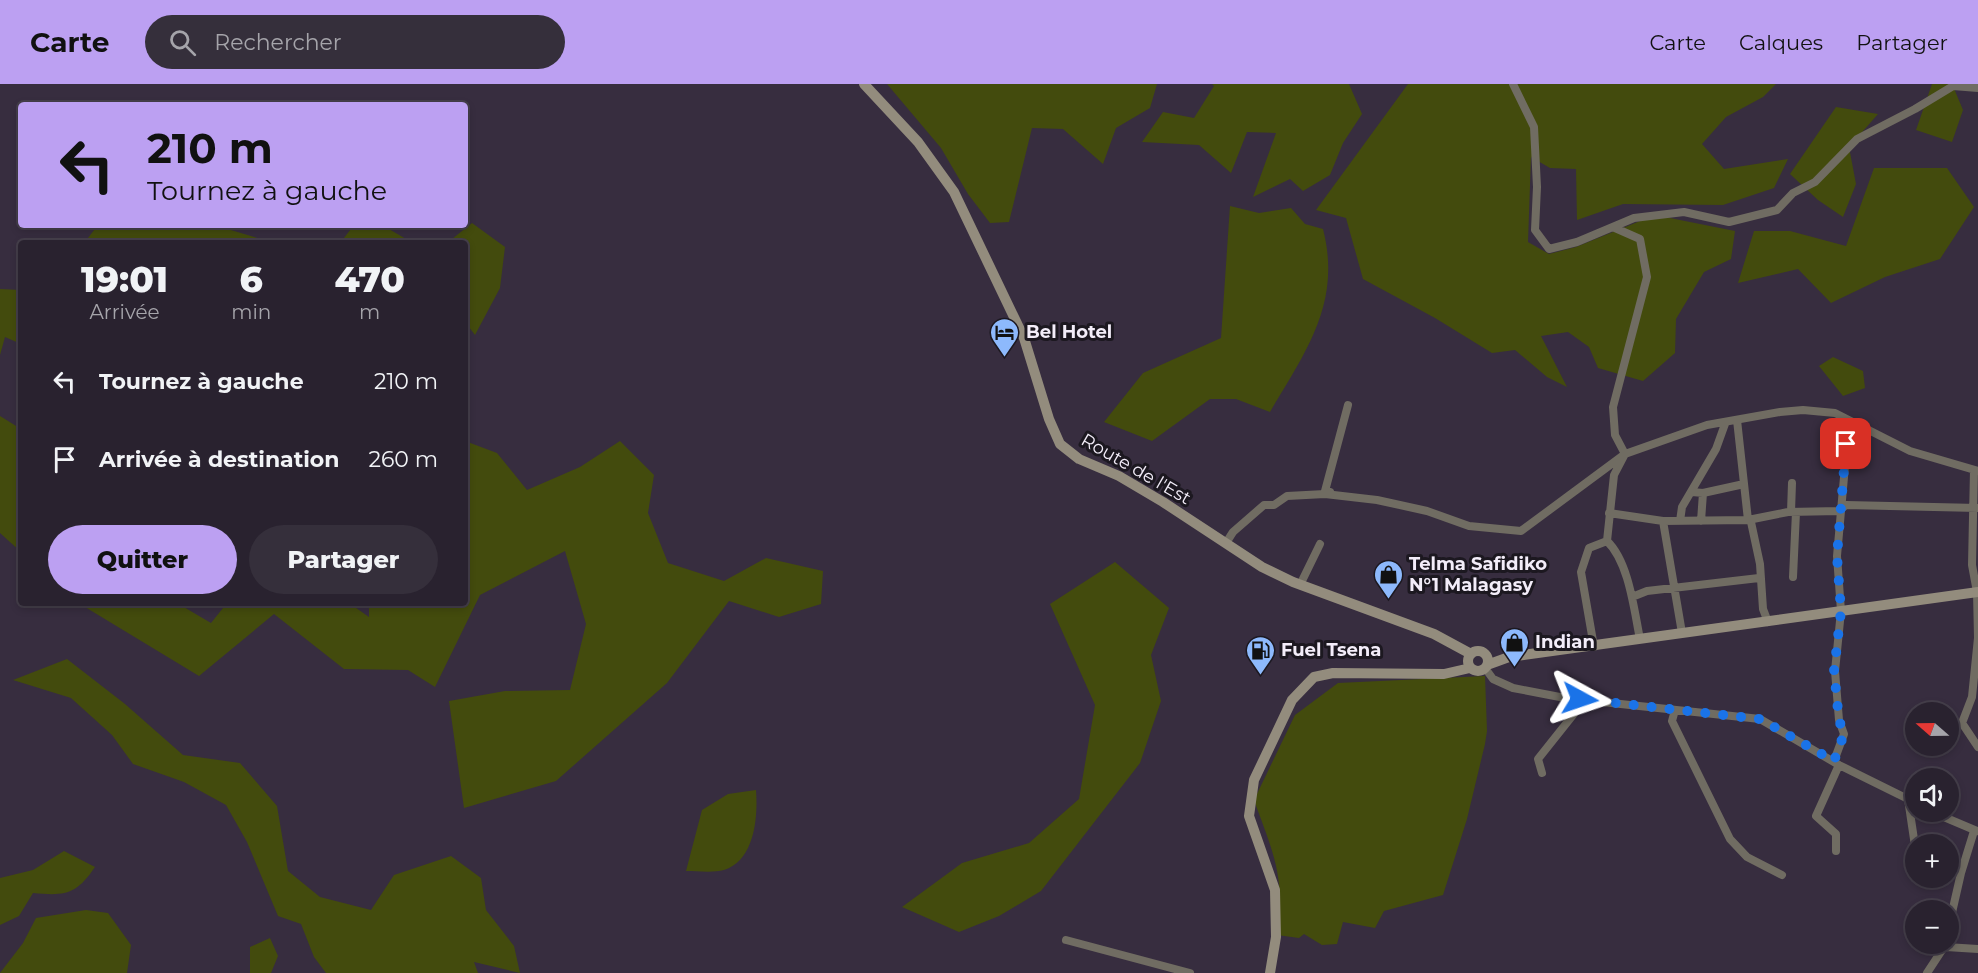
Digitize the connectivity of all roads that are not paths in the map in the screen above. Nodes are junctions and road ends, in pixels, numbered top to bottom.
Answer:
1 (864, 84) edge
2 (1513, 84) edge
3 (1978, 88) edge
4 (1615, 228) junction
5 (1348, 405) dead end
6 (1737, 420) junction
7 (1849, 421) junction
8 (1725, 424) junction
9 (1625, 454) junction
10 (1976, 470) edge
11 (1792, 483) dead end
12 (1744, 484) junction
13 (1692, 492) junction
14 (1703, 493) junction
15 (1341, 494) junction
16 (1974, 509) edge
17 (1839, 511) junction
18 (1793, 512) junction
19 (1609, 513) junction
20 (1748, 520) junction
21 (1664, 521) junction
22 (1680, 521) junction
23 (1701, 521) junction
24 (1607, 541) junction
25 (1226, 543) junction
26 (1320, 544) dead end
27 (1793, 577) dead end
28 (1759, 578) junction
29 (1300, 585) junction
30 (1673, 588) junction
31 (1978, 592) edge
32 (1632, 597) junction
33 (1841, 611) junction
34 (1768, 622) junction
35 (1682, 633) junction
36 (1640, 639) junction
37 (1594, 647) junction
38 (1484, 653) junction
39 (1498, 659) junction
40 (1470, 660) junction
41 (1486, 667) junction
42 (1580, 699) junction
43 (1660, 707) junction
44 (1978, 747) edge
45 (1836, 763) junction
46 (1542, 773) dead end
47 (1905, 798) edge
48 (1955, 822) edge
49 (1976, 831) edge
50 (1836, 850) dead end
51 (1782, 875) dead end
52 (1955, 900) edge
53 (1066, 940) dead end
54 (1959, 947) edge
55 (1978, 950) edge
56 (1940, 954) edge
57 (1190, 973) edge
58 (1270, 973) edge
59 (1927, 973) edge

1 - 25 main road, Route de l'Est
2 - 4 street
3 - 4 street
4 - 9 street
5 - 15 street
6 - 7 street
6 - 8 street
6 - 12 street
7 - 10 street
7 - 17 street
8 - 9 street
8 - 13 street
9 - 15 street
9 - 19 street
10 - 16 street
11 - 18 street
12 - 14 street
12 - 20 street
13 - 14 street
13 - 22 street
14 - 23 street
15 - 25 street
16 - 17 street
16 - 31 street
17 - 18 street
17 - 33 street
18 - 20 street
18 - 27 street
19 - 21 street
19 - 24 street
20 - 23 street
20 - 28 street
21 - 22 street
21 - 30 street
22 - 23 street
24 - 32 street
24 - 37 street
25 - 29 main road, Route de l'Est
26 - 29 street
28 - 30 street
28 - 34 street
29 - 40 main road, Route de l'Est
30 - 32 street
30 - 35 street
31 - 33 main road
31 - 44 street
32 - 36 street
33 - 34 main road
33 - 45 street
34 - 35 main road
35 - 36 main road
36 - 37 main road
37 - 39 main road
38 - 39 main road
38 - 40 main road
38 - 41 main road
39 - 41 main road
40 - 41 main road
40 - 58 main road
41 - 42 street
42 - 43 street
42 - 46 street
43 - 45 street
43 - 51 street
45 - 47 street
45 - 50 street
48 - 49 street
49 - 52 street
53 - 57 street
54 - 55 street
56 - 59 street

